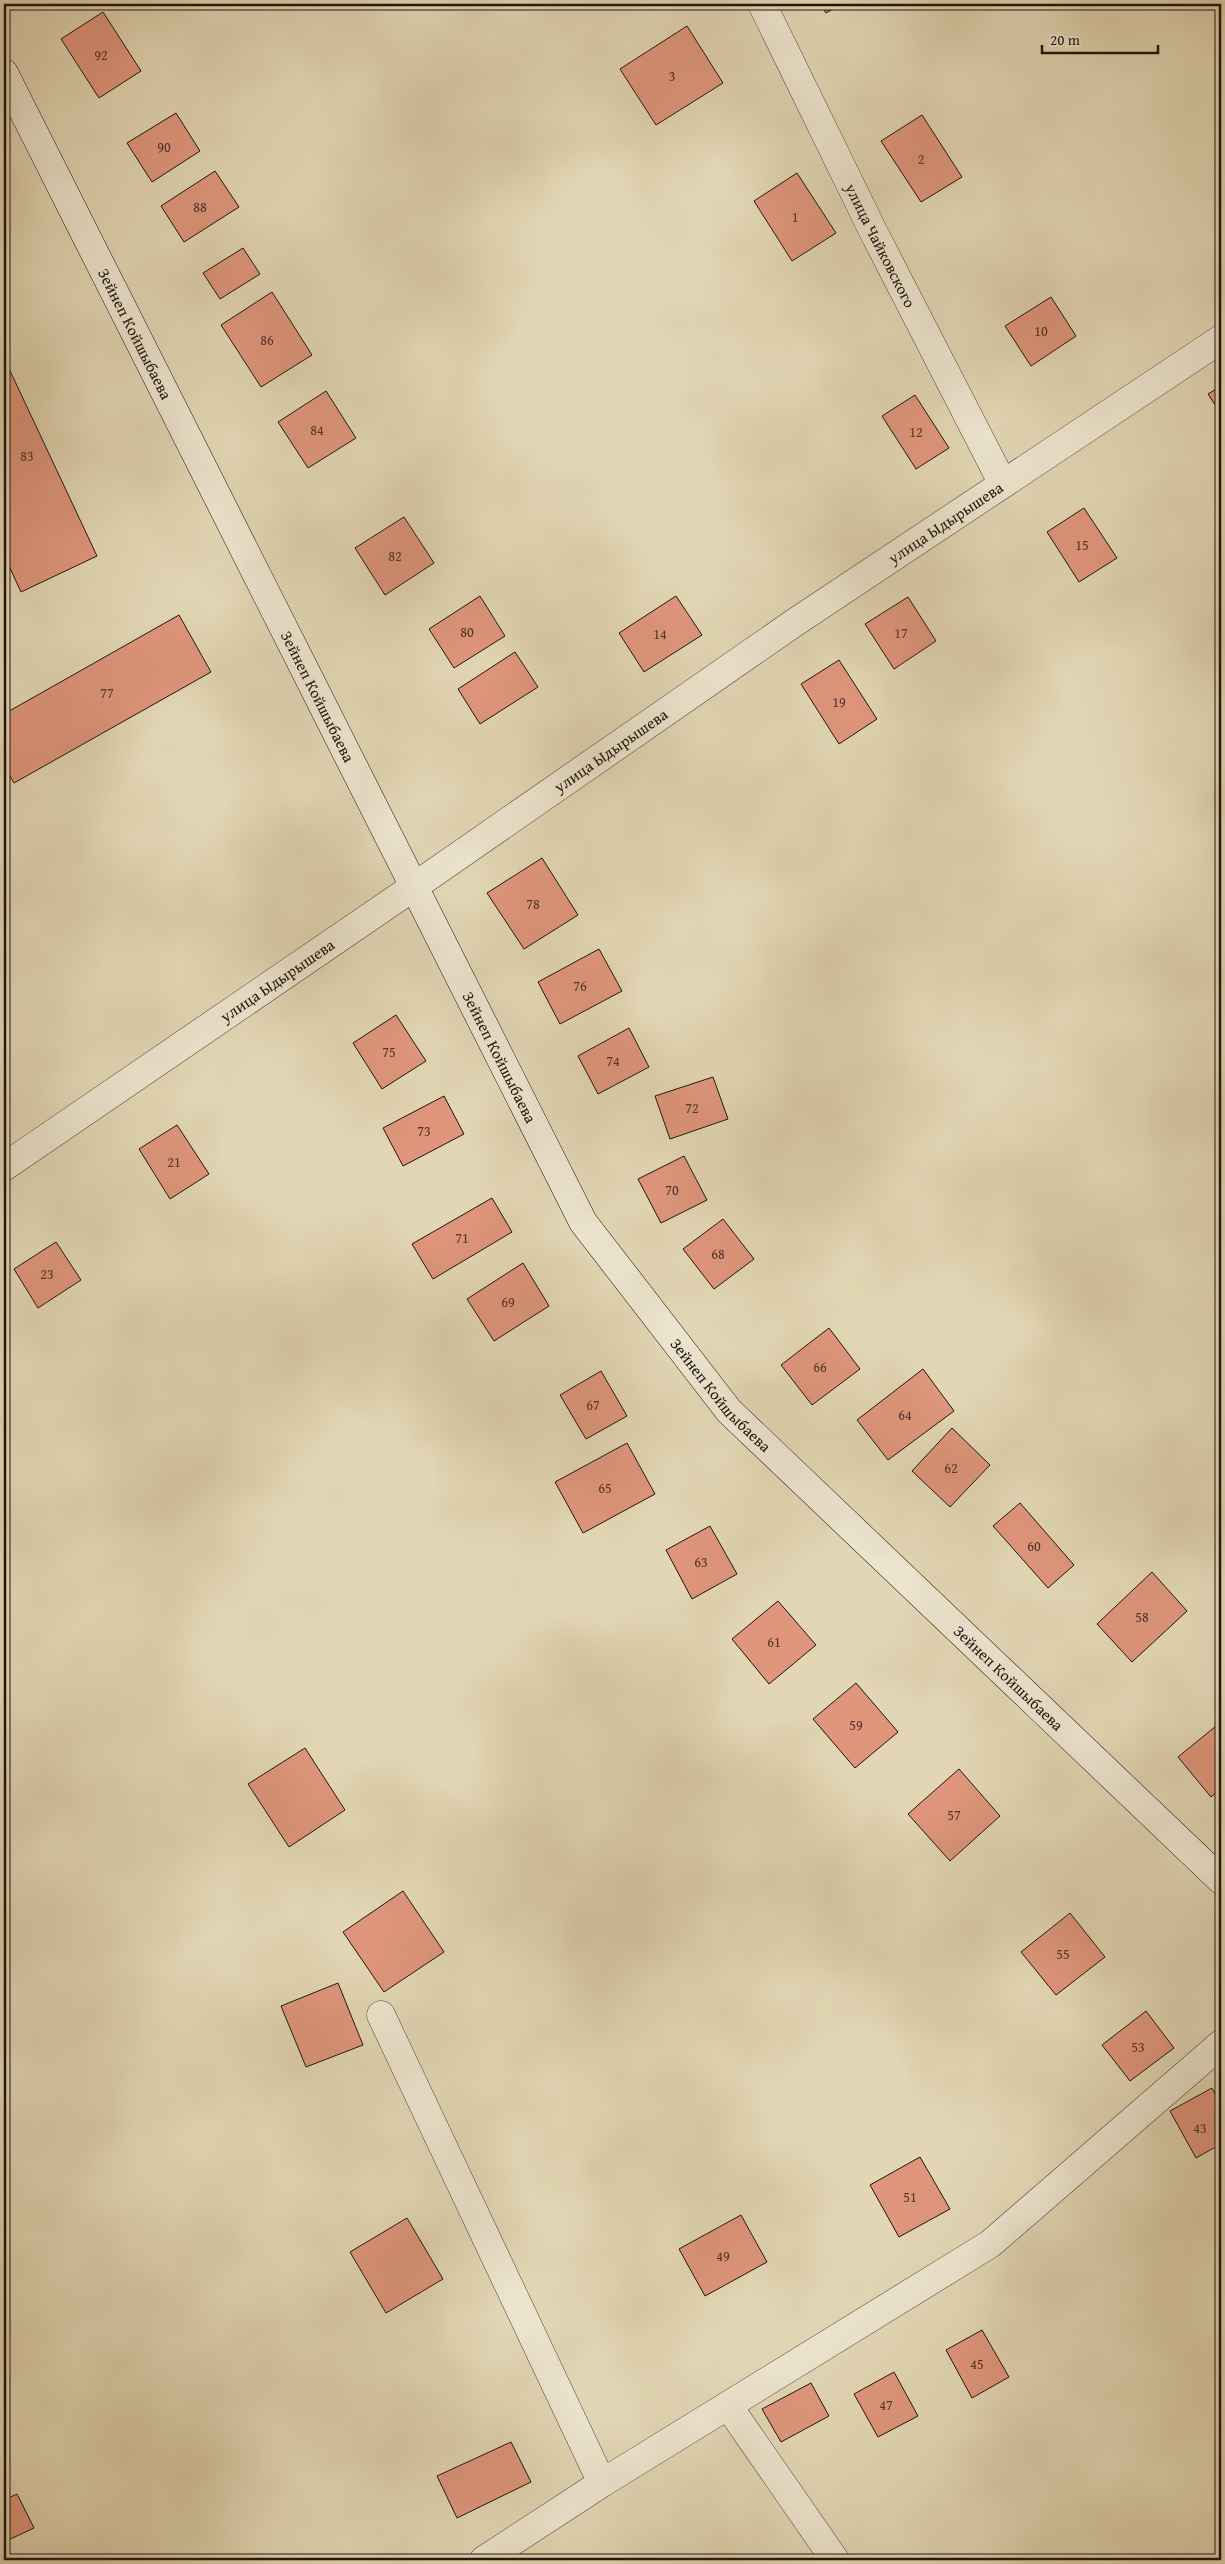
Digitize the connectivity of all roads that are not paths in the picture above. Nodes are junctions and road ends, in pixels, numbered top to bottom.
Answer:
1 (762, 4) edge
2 (4, 73) edge
3 (1221, 339) edge
4 (1003, 484) junction
5 (415, 886) junction
6 (4, 1167) edge
7 (1221, 1880) edge
8 (381, 2016) dead end
9 (1221, 2044) edge
10 (728, 2407) junction
11 (602, 2483) junction
12 (484, 2560) edge
13 (835, 2560) edge

1 - 4 street, улица Чайковского
2 - 5 street, Зейнеп Койшыбаева
3 - 4 street, улица Ыдырышева
4 - 5 street, улица Ыдырышева
5 - 6 street, улица Ыдырышева
5 - 7 street, Зейнеп Койшыбаева
8 - 11 street
9 - 10 street
10 - 11 street
10 - 13 street
11 - 12 street

